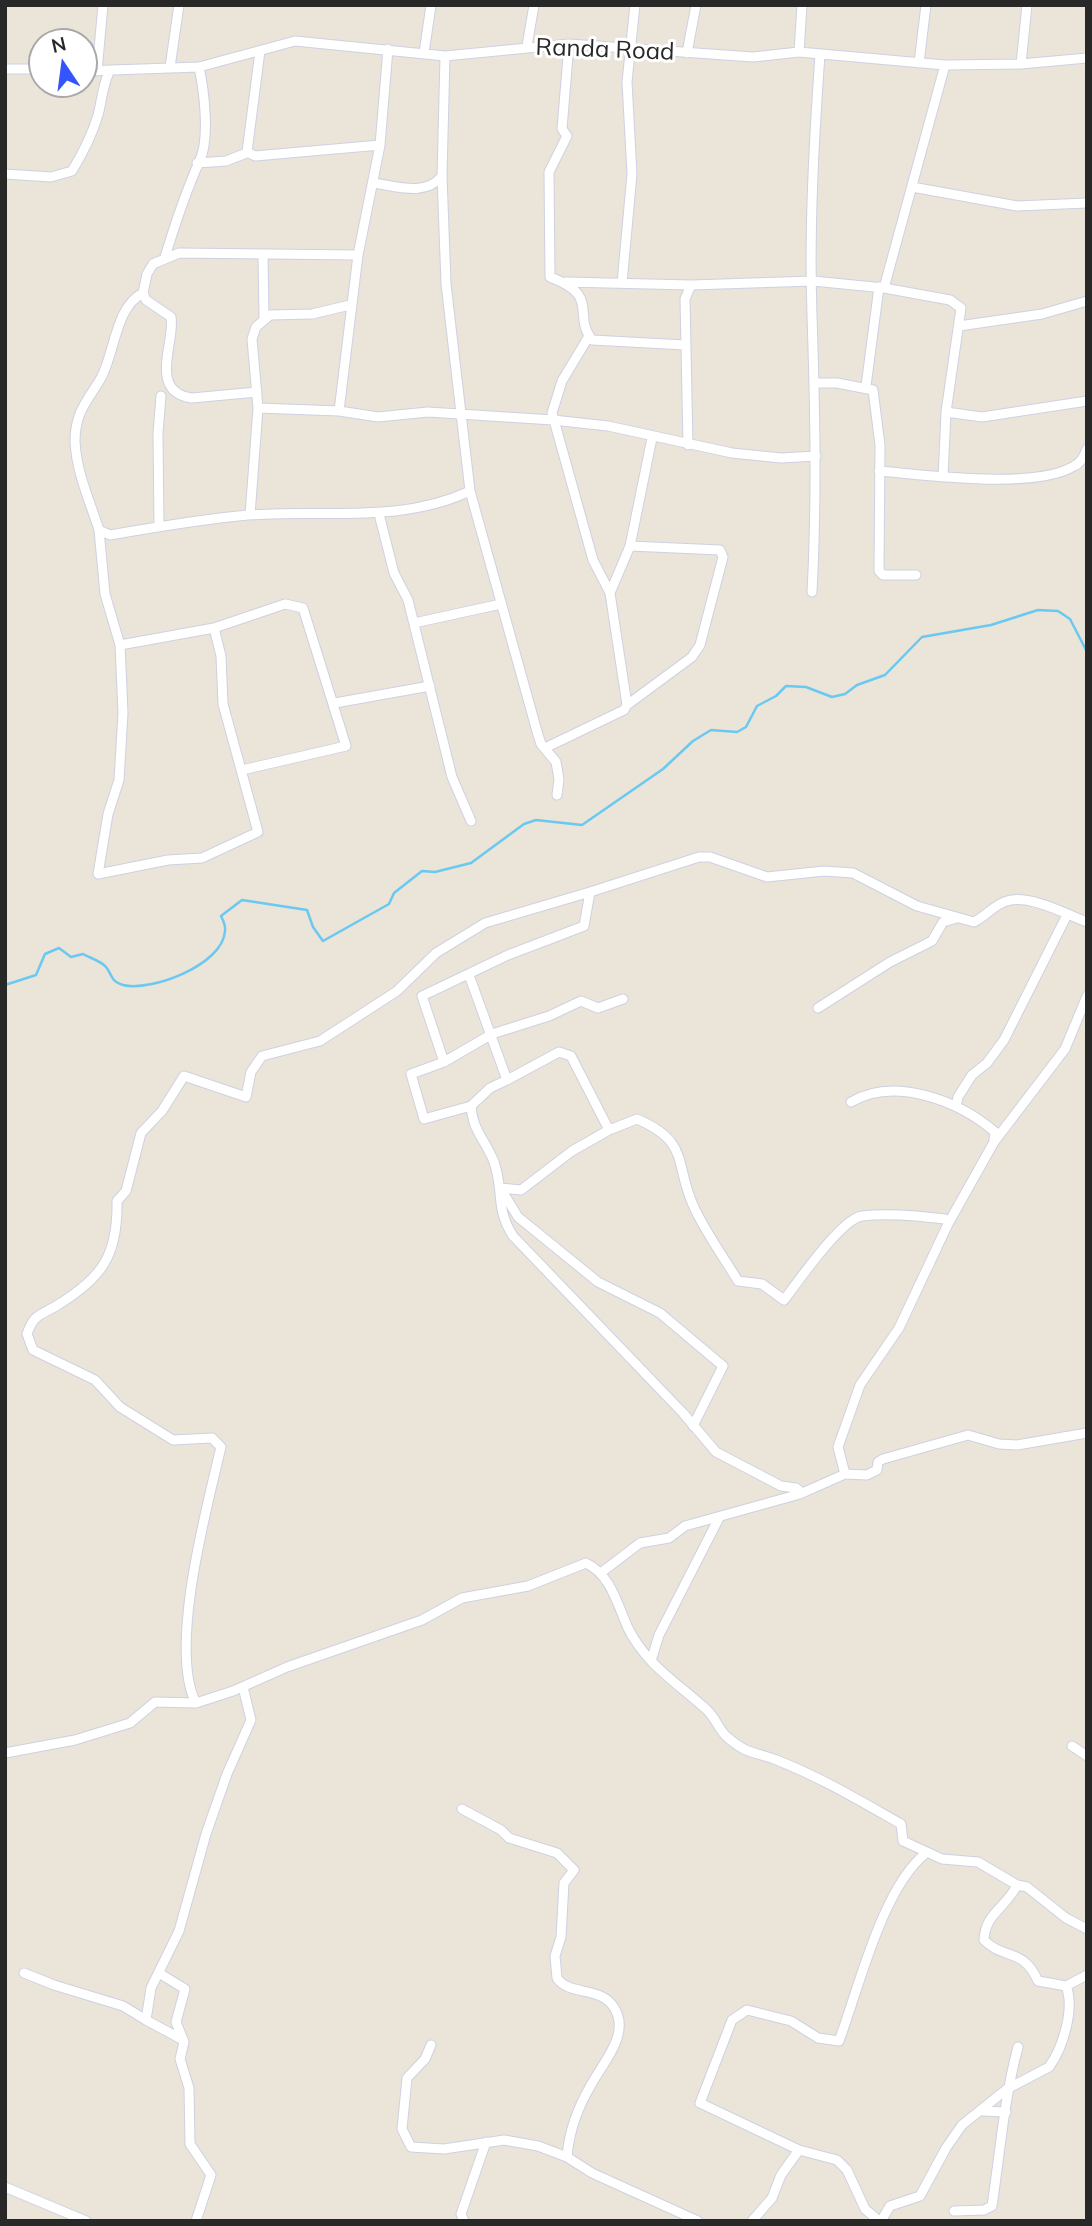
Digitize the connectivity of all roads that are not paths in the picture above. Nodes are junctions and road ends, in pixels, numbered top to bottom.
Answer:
1 (103, 5) edge
2 (179, 5) edge
3 (431, 5) edge
4 (534, 5) edge
5 (635, 5) edge
6 (696, 5) edge
7 (802, 5) edge
8 (926, 5) edge
9 (1027, 5) edge
10 (569, 44) junction
11 (527, 46) junction
12 (628, 48) junction
13 (388, 49) junction
14 (260, 51) junction
15 (799, 52) junction
16 (424, 53) junction
17 (687, 53) junction
18 (820, 54) junction
19 (445, 56) junction
20 (1087, 58) edge
21 (98, 60) edge
22 (919, 63) junction
23 (1021, 64) junction
24 (945, 65) junction
25 (170, 67) junction
26 (199, 67) junction
27 (5, 69) edge
28 (28, 69) edge
29 (98, 71) edge
30 (109, 72) junction
31 (380, 145) junction
32 (249, 152) junction
33 (197, 163) junction
34 (5, 174) edge
35 (442, 176) junction
36 (373, 183) junction
37 (912, 187) junction
38 (1087, 204) edge
39 (263, 254) junction
40 (358, 255) junction
41 (165, 257) junction
42 (813, 281) junction
43 (566, 282) junction
44 (622, 283) junction
45 (691, 285) junction
46 (881, 288) junction
47 (143, 293) junction
48 (1087, 301) edge
49 (350, 305) junction
50 (264, 318) junction
51 (959, 326) junction
52 (589, 336) junction
53 (685, 345) junction
54 (815, 383) junction
55 (866, 386) junction
56 (257, 392) junction
57 (162, 396) dead end
58 (1087, 401) edge
59 (258, 408) junction
60 (339, 411) junction
61 (946, 412) junction
62 (461, 416) junction
63 (553, 420) junction
64 (652, 438) junction
65 (688, 445) junction
66 (1087, 449) edge
67 (816, 456) junction
68 (879, 471) junction
69 (943, 477) junction
70 (470, 491) junction
71 (379, 514) junction
72 (250, 515) junction
73 (159, 527) junction
74 (99, 530) junction
75 (630, 546) junction
76 (916, 575) dead end
77 (812, 592) dead end
78 (610, 593) junction
79 (501, 604) junction
80 (414, 623) junction
81 (214, 628) junction
82 (120, 645) junction
83 (430, 686) junction
84 (335, 703) junction
85 (627, 705) junction
86 (545, 748) junction
87 (242, 770) junction
88 (557, 795) dead end
89 (471, 821) dead end
90 (590, 892) junction
91 (1067, 915) junction
92 (963, 918) junction
93 (1087, 922) edge
94 (468, 975) junction
95 (1087, 996) edge
96 (623, 999) dead end
97 (818, 1008) dead end
98 (492, 1034) junction
99 (444, 1062) junction
100 (507, 1080) junction
101 (851, 1102) dead end
102 (471, 1106) junction
103 (956, 1106) junction
104 (609, 1130) junction
105 (994, 1142) junction
106 (500, 1188) junction
107 (948, 1224) junction
108 (693, 1426) junction
109 (1087, 1433) edge
110 (845, 1474) junction
111 (801, 1492) junction
112 (719, 1517) junction
113 (602, 1572) junction
114 (651, 1661) junction
115 (243, 1687) junction
116 (196, 1703) junction
117 (1072, 1746) dead end
118 (5, 1753) edge
119 (1087, 1756) edge
120 (462, 1809) dead end
121 (926, 1853) junction
122 (1017, 1885) junction
123 (1087, 1928) edge
124 (24, 1973) dead end
125 (159, 1973) junction
126 (1087, 1975) edge
127 (1066, 1986) junction
128 (146, 2020) junction
129 (183, 2040) junction
130 (431, 2045) dead end
131 (1018, 2047) dead end
132 (1007, 2089) junction
133 (983, 2111) junction
134 (1006, 2112) junction
135 (486, 2142) junction
136 (799, 2150) junction
137 (567, 2157) junction
138 (5, 2187) edge
139 (954, 2211) dead end
140 (86, 2221) edge
141 (196, 2221) edge
142 (464, 2221) edge
143 (698, 2221) edge
144 (752, 2221) edge
145 (880, 2221) edge

1 - 21 street
2 - 25 street
3 - 16 street
4 - 11 street
5 - 12 street
6 - 17 street
7 - 15 street
8 - 22 street
9 - 23 street
10 - 11 street, Randa Road
10 - 12 street, Randa Road
10 - 43 street
11 - 19 street, Randa Road
12 - 17 street, Randa Road
12 - 44 street
13 - 14 street, Randa Road
13 - 16 street, Randa Road
13 - 31 street
14 - 26 street, Randa Road
14 - 32 street
15 - 17 street, Randa Road
15 - 18 street, Randa Road
16 - 19 street, Randa Road
18 - 22 street, Randa Road
18 - 42 street
19 - 35 street
20 - 23 street, Randa Road
22 - 24 street, Randa Road
23 - 24 street, Randa Road
24 - 37 street
25 - 26 street, Randa Road
25 - 30 street, Randa Road
26 - 33 street
27 - 28 street
29 - 30 street, Randa Road
30 - 34 street
31 - 32 street
31 - 36 street
32 - 33 street
33 - 41 street
35 - 36 street
35 - 62 street
36 - 40 street
37 - 38 street
37 - 46 street
39 - 40 street
39 - 41 street
39 - 50 street
40 - 49 street
41 - 47 street
42 - 45 street
42 - 46 street
42 - 54 street
43 - 44 street
43 - 52 street
44 - 45 street
45 - 53 street
46 - 51 street
46 - 55 street
47 - 56 street
47 - 74 street
48 - 51 street
49 - 50 street
49 - 60 street
50 - 56 street
51 - 61 street
52 - 53 street
52 - 63 street
53 - 65 street
54 - 55 street
54 - 67 street
55 - 68 street
56 - 59 street
57 - 73 street
58 - 61 street
59 - 60 street
59 - 72 street
60 - 62 street
61 - 69 street
62 - 63 street
62 - 70 street
63 - 64 street
63 - 78 street
64 - 65 street
64 - 75 street
65 - 67 street
66 - 69 street
67 - 77 street
68 - 69 street
68 - 76 street
70 - 71 street
70 - 79 street
71 - 72 street
71 - 80 street
72 - 73 street
73 - 74 street
74 - 82 street
75 - 78 street
75 - 85 street
78 - 85 street
79 - 80 street
79 - 86 street
80 - 83 street
81 - 82 street
81 - 84 street
81 - 87 street
82 - 87 street
83 - 84 street
83 - 89 street
84 - 87 street
85 - 86 street
86 - 88 street
90 - 92 street
90 - 94 street
90 - 116 street
91 - 92 street
91 - 93 street
91 - 103 street
92 - 97 street
94 - 98 street
94 - 99 street
95 - 105 street
96 - 98 street
98 - 99 street
98 - 100 street
99 - 102 street
100 - 102 street
100 - 104 street
101 - 103 street
102 - 106 street
103 - 105 street
104 - 106 street
104 - 107 street
105 - 107 street
106 - 108 street
106 - 108 street
107 - 110 street
108 - 111 street
109 - 110 street
110 - 111 street
111 - 112 street
112 - 113 street
112 - 114 street
113 - 114 street
113 - 115 street
114 - 121 street
115 - 116 street
115 - 125 street
116 - 118 street
117 - 119 street
120 - 137 street
121 - 122 street
121 - 136 street
122 - 123 street
122 - 127 street
124 - 128 street
125 - 128 street
125 - 129 street
126 - 127 street
127 - 132 street
128 - 129 street
129 - 141 street
130 - 135 street
131 - 132 street
132 - 133 street
132 - 134 street
133 - 134 street
133 - 145 street
134 - 139 street
135 - 137 street
135 - 142 street
136 - 144 street
136 - 145 street
137 - 143 street
138 - 140 street

